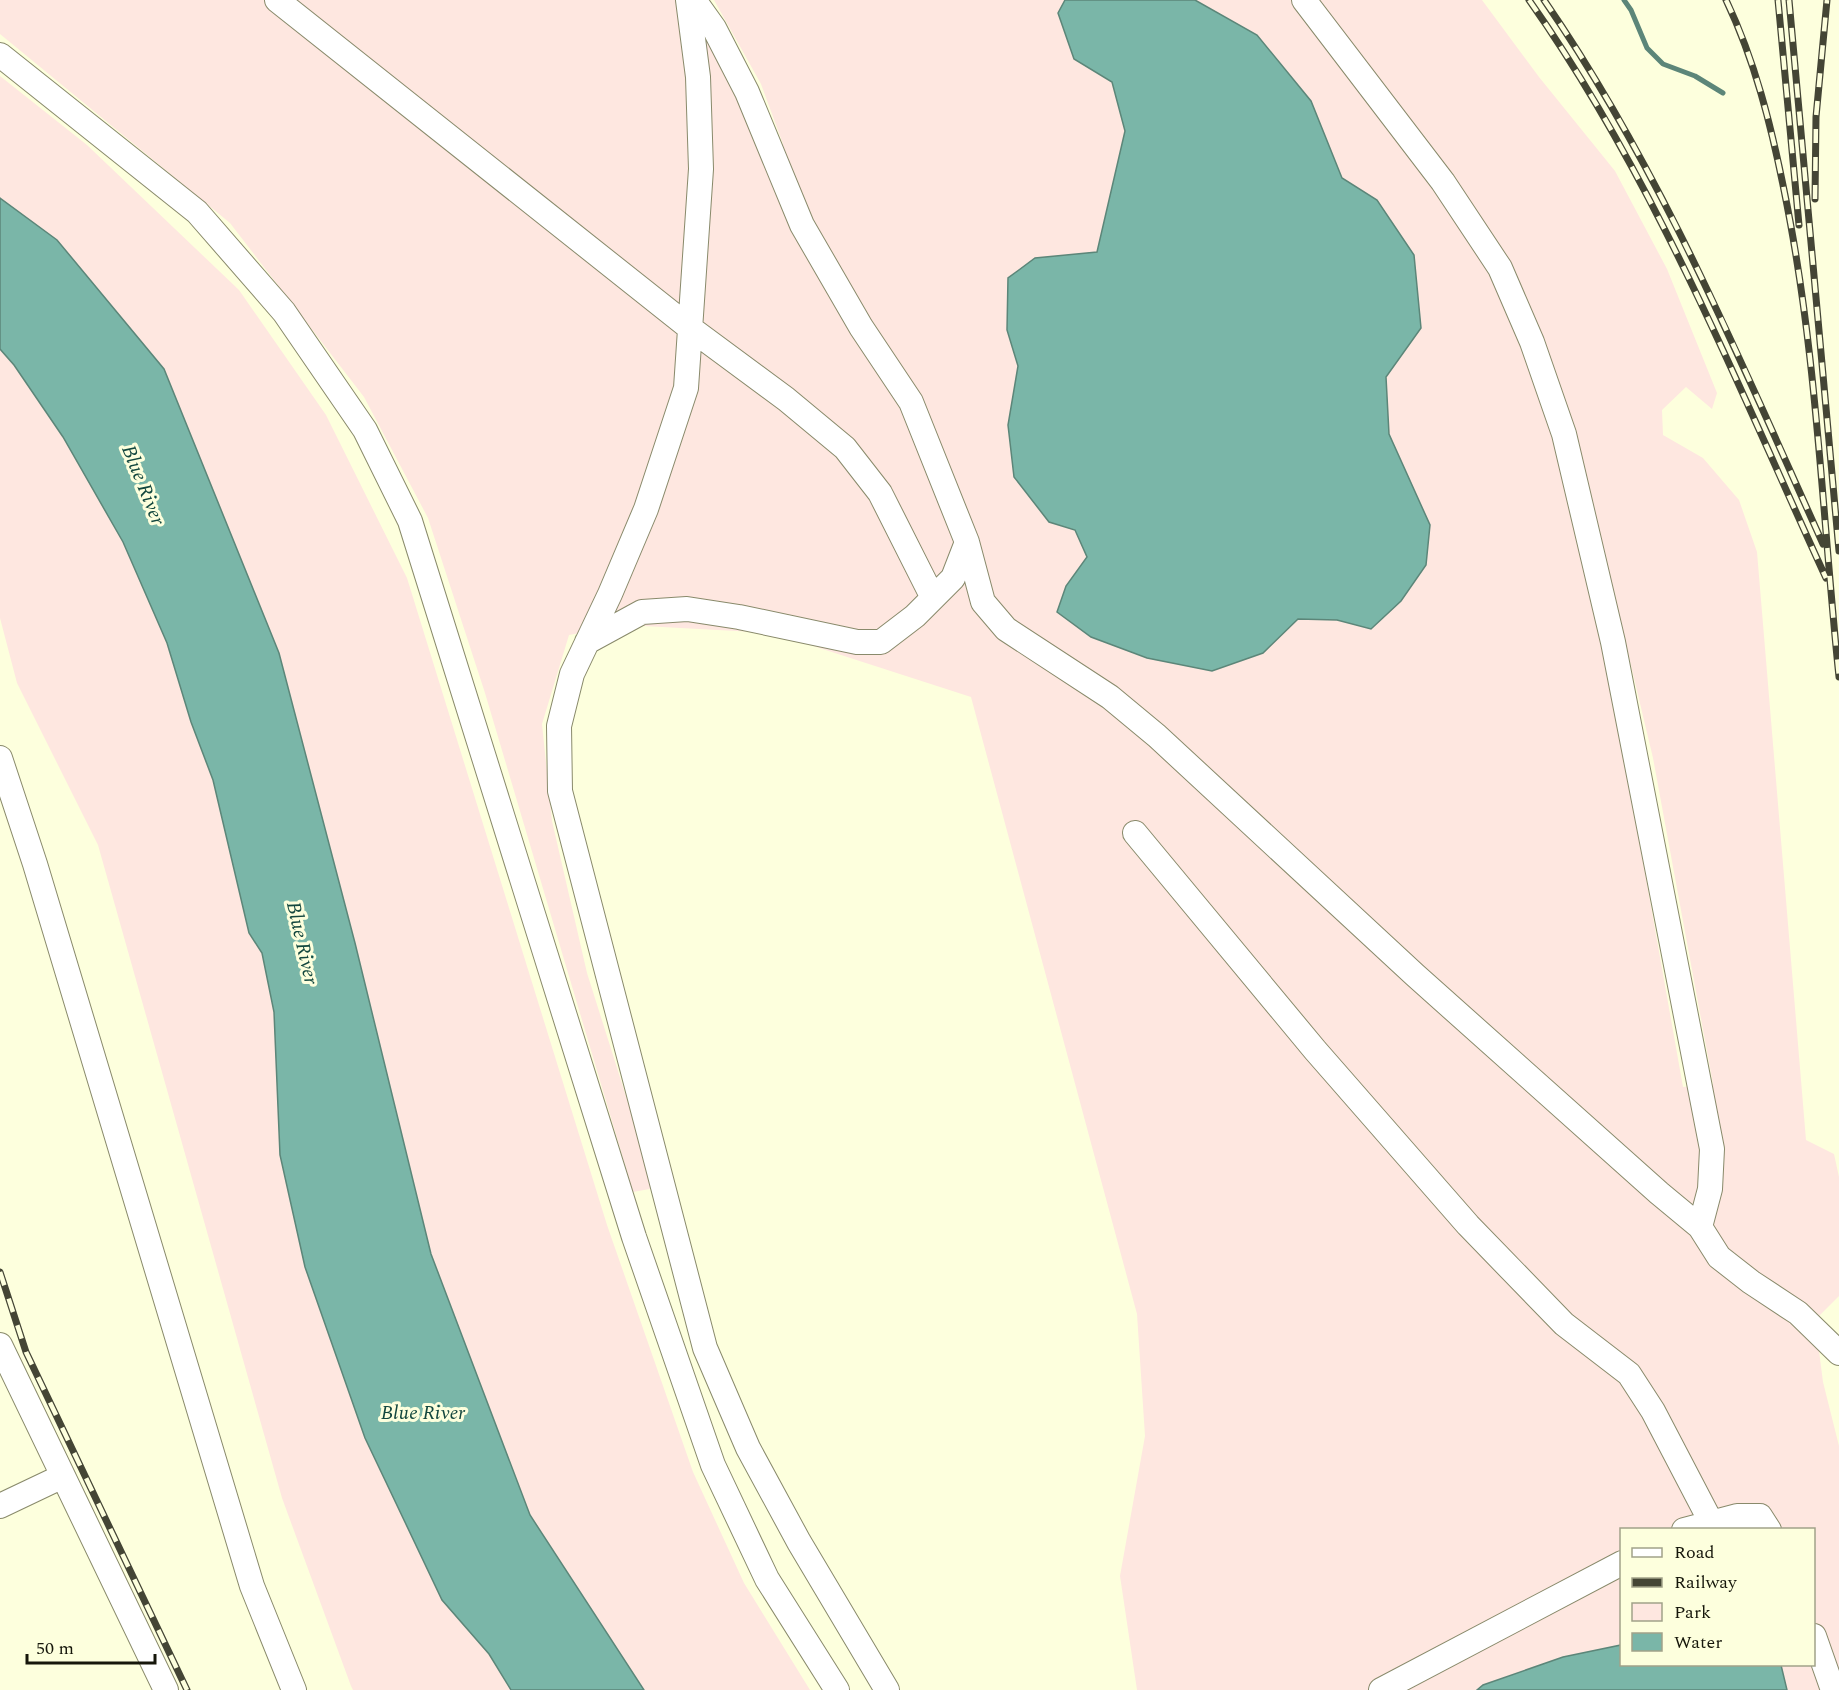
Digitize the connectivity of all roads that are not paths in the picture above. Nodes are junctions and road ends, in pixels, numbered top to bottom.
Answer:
1 (277, 0) edge
2 (688, 0) edge
3 (694, 0) edge
4 (1304, 0) edge
5 (0, 55) edge
6 (690, 328) junction
7 (967, 542) junction
8 (933, 598) junction
9 (587, 642) junction
10 (0, 758) edge
11 (1135, 834) dead end
12 (1700, 1227) junction
13 (0, 1345) edge
14 (1839, 1353) edge
15 (63, 1476) junction
16 (0, 1506) edge
17 (1710, 1522) junction
18 (1690, 1528) edge
19 (1768, 1528) edge
20 (1620, 1564) edge
21 (1815, 1639) edge
22 (166, 1690) edge
23 (294, 1690) edge
24 (837, 1690) edge
25 (887, 1690) edge
26 (1381, 1690) edge
27 (1833, 1690) edge

1 - 6 lane
2 - 6 lane
3 - 7 lane
4 - 12 lane
5 - 24 lane
6 - 8 lane
6 - 9 lane
7 - 8 lane
7 - 12 lane
8 - 9 lane
9 - 25 lane
10 - 23 lane
11 - 17 lane
12 - 14 lane
13 - 15 lane
15 - 16 lane
15 - 22 lane
17 - 18 lane
17 - 19 lane
20 - 26 lane
21 - 27 lane

